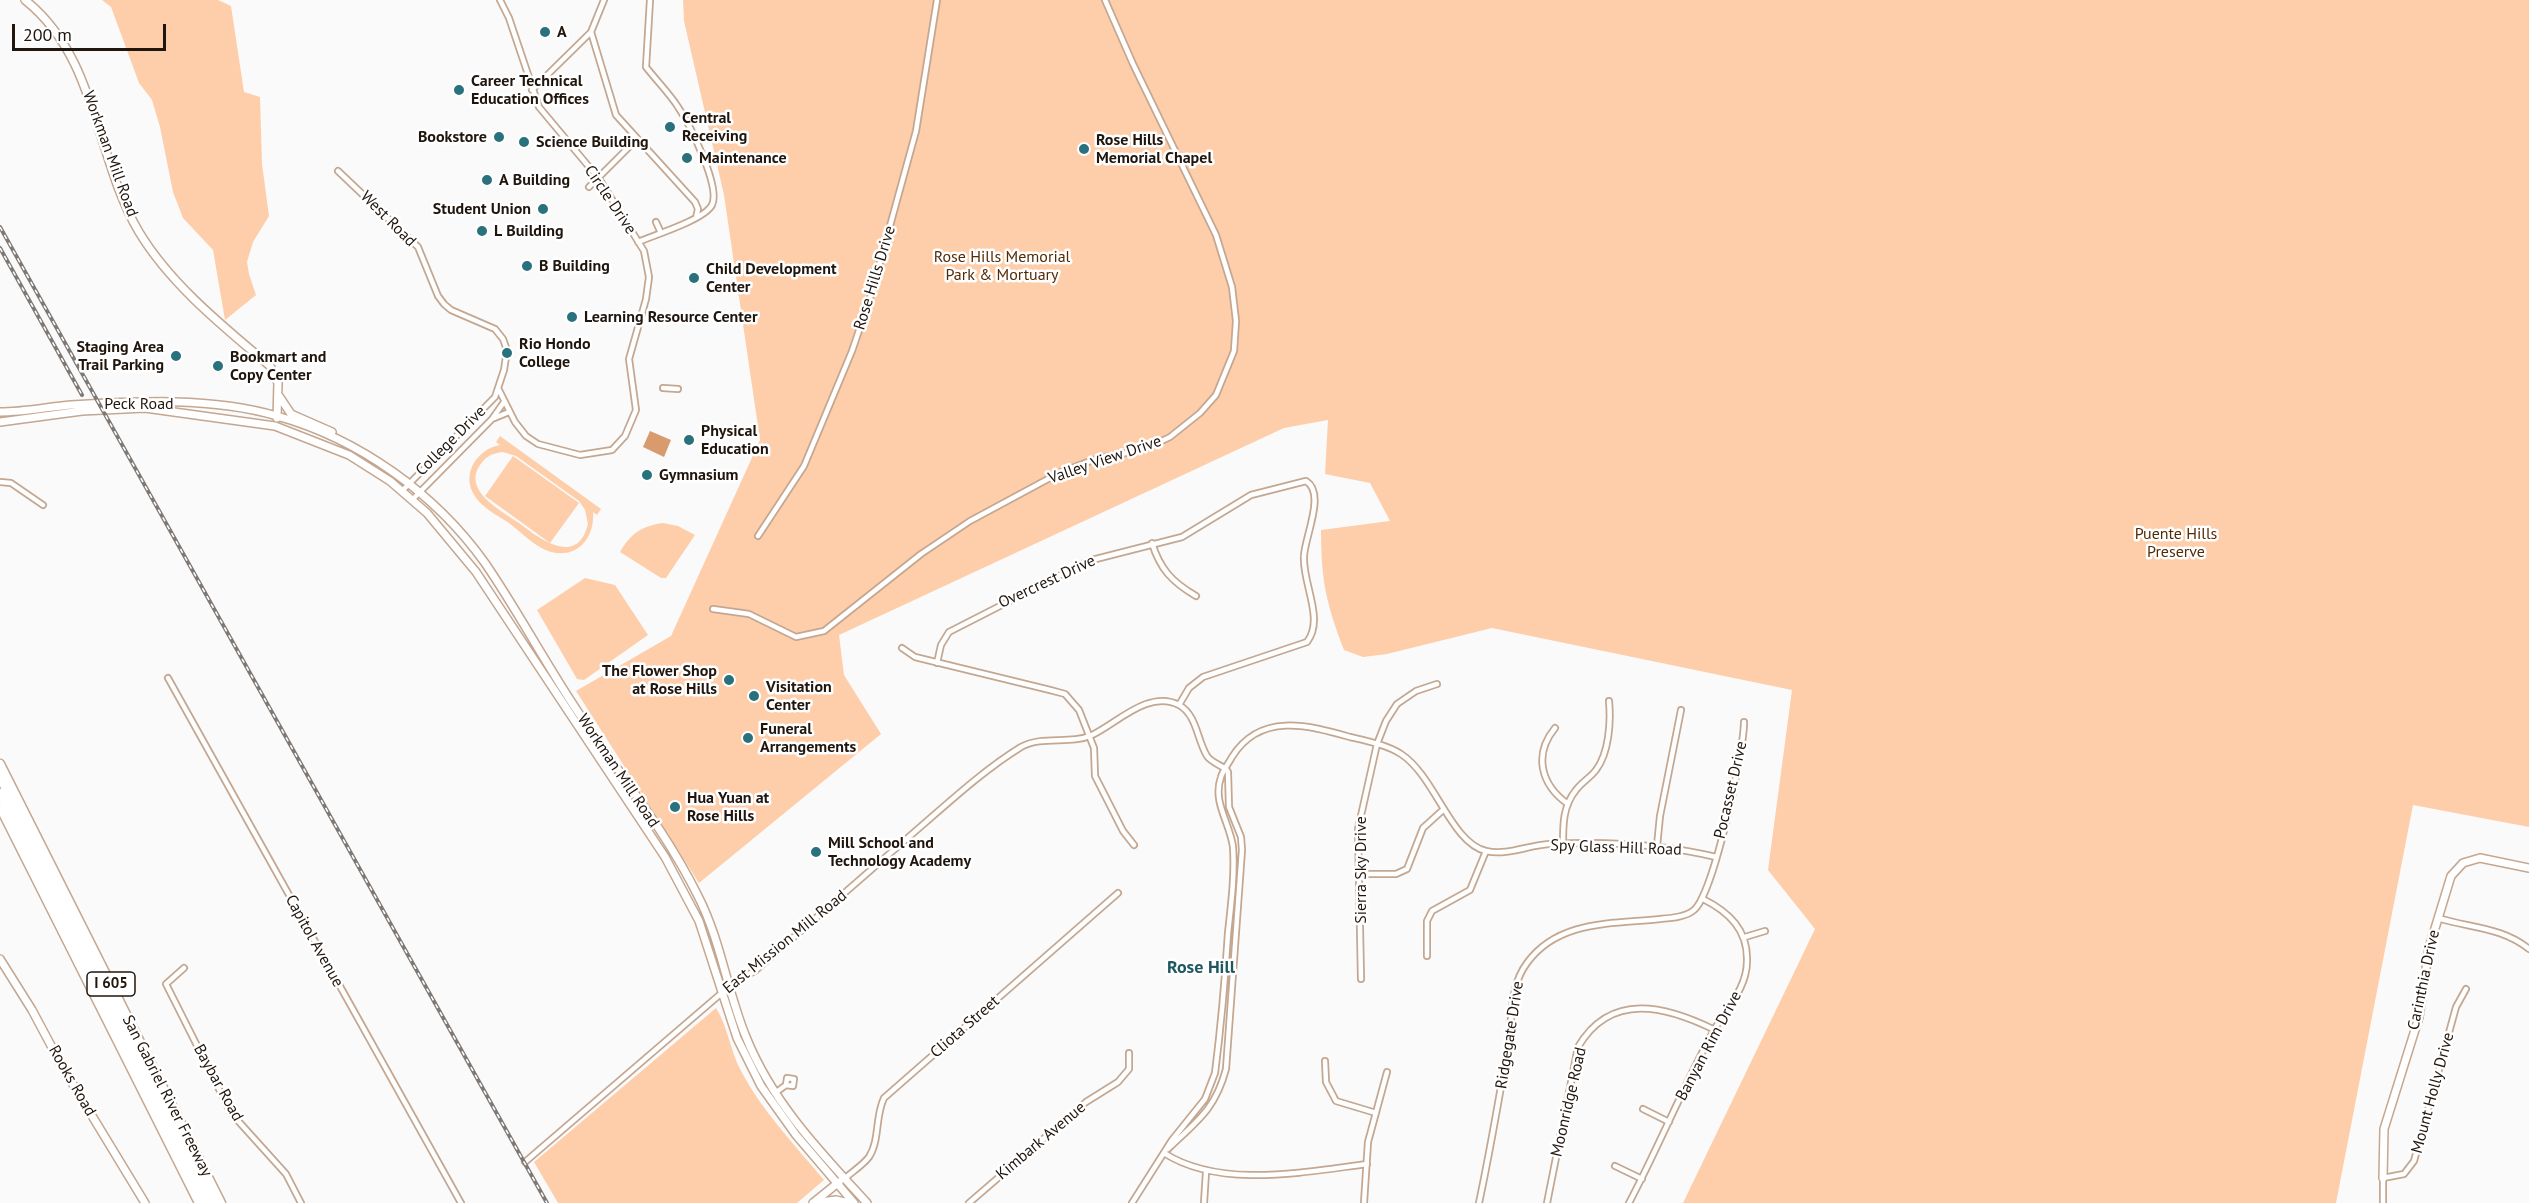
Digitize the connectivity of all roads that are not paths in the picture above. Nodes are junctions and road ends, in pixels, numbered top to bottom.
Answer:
1 (25, 0) edge
2 (500, 0) edge
3 (604, 0) edge
4 (650, 0) edge
5 (937, 0) edge
6 (1105, 0) edge
7 (591, 32) junction
8 (532, 90) junction
9 (637, 139) junction
10 (581, 147) dead end
11 (576, 152) junction
12 (338, 171) dead end
13 (599, 179) junction
14 (589, 187) dead end
15 (696, 218) junction
16 (656, 222) dead end
17 (661, 232) junction
18 (638, 242) junction
19 (663, 388) dead end
20 (678, 389) dead end
21 (499, 390) junction
22 (279, 396) junction
23 (504, 402) junction
24 (0, 412) edge
25 (509, 412) junction
26 (277, 416) junction
27 (492, 419) junction
28 (0, 422) edge
29 (275, 426) junction
30 (336, 438) junction
31 (0, 482) edge
32 (409, 484) junction
33 (402, 491) junction
34 (419, 492) junction
35 (412, 500) junction
36 (43, 505) dead end
37 (758, 536) dead end
38 (1152, 543) junction
39 (1196, 596) dead end
40 (713, 609) dead end
41 (902, 648) dead end
42 (937, 663) junction
43 (168, 678) dead end
44 (1437, 684) dead end
45 (1609, 701) dead end
46 (1179, 705) junction
47 (1681, 710) dead end
48 (1744, 722) dead end
49 (1555, 728) dead end
50 (1090, 736) junction
51 (1377, 744) junction
52 (0, 764) edge
53 (1226, 769) junction
54 (0, 777) edge
55 (0, 793) edge
56 (1568, 804) junction
57 (0, 807) edge
58 (1444, 809) junction
59 (1134, 844) dead end
60 (1563, 844) junction
61 (1657, 846) junction
62 (1486, 851) junction
63 (666, 857) junction
64 (1716, 857) junction
65 (2529, 868) edge
66 (1360, 874) junction
67 (696, 892) junction
68 (1119, 893) dead end
69 (1703, 899) junction
70 (2438, 918) junction
71 (1765, 931) dead end
72 (1745, 937) junction
73 (2529, 949) edge
74 (1427, 956) dead end
75 (0, 959) edge
76 (184, 968) dead end
77 (1360, 979) dead end
78 (731, 985) junction
79 (2466, 989) dead end
80 (723, 992) junction
81 (1715, 1030) junction
82 (1130, 1053) dead end
83 (1325, 1061) dead end
84 (1388, 1072) dead end
85 (784, 1087) dead end
86 (771, 1096) junction
87 (1643, 1108) dead end
88 (1376, 1113) junction
89 (1669, 1122) junction
90 (1164, 1153) junction
91 (525, 1162) dead end
92 (1367, 1164) junction
93 (1615, 1166) dead end
94 (1206, 1172) junction
95 (2383, 1178) junction
96 (844, 1179) junction
97 (1642, 1179) junction
98 (837, 1184) junction
99 (145, 1203) edge
100 (199, 1203) edge
101 (206, 1203) edge
102 (214, 1203) edge
103 (221, 1203) edge
104 (300, 1203) edge
105 (461, 1203) edge
106 (813, 1203) edge
107 (849, 1203) edge
108 (854, 1203) edge
109 (867, 1203) edge
110 (969, 1203) edge
111 (1132, 1203) edge
112 (1204, 1203) edge
113 (1364, 1203) edge
114 (1479, 1203) edge
115 (1547, 1203) edge
116 (1629, 1203) edge
117 (2383, 1203) edge

1 - 22 main road, Workman Mill Road
2 - 8 street, Circle Drive
3 - 7 street
4 - 15 street
5 - 37 street, Rose Hills Drive
6 - 40 street, Valley View Drive
7 - 8 street
7 - 9 street
8 - 11 street, Circle Drive
9 - 13 street
9 - 15 street
10 - 11 street
11 - 13 street, Circle Drive
12 - 21 street, West Road
13 - 14 street
13 - 18 street, Circle Drive
15 - 17 street
16 - 17 street
17 - 18 street
18 - 25 street, Circle Drive
19 - 20 street
21 - 23 street
21 - 32 street, College Drive
22 - 26 main road, Workman Mill Road
22 - 30 main road
23 - 25 street
23 - 27 street, College Drive
24 - 26 main road, Peck Road
25 - 27 street
26 - 29 main road, Workman Mill Road
26 - 30 main road, Workman Mill Road
27 - 34 street, College Drive
28 - 29 main road, Peck Road
29 - 33 main road, Workman Mill Road
30 - 32 main road, Workman Mill Road
31 - 36 street
32 - 33 street, College Drive
32 - 34 main road, Workman Mill Road
33 - 35 main road, Workman Mill Road
34 - 35 street, College Drive
34 - 67 main road, Workman Mill Road
35 - 63 main road, Workman Mill Road
38 - 39 street
38 - 42 street, Overcrest Drive
38 - 46 street, Overcrest Drive
41 - 42 street
42 - 50 street
43 - 105 street, Capitol Avenue
44 - 51 street, Sierra Sky Drive
45 - 56 street
46 - 50 street
46 - 53 street
47 - 61 street
48 - 64 street, Pocasset Drive
49 - 56 street
50 - 59 street
50 - 78 street, East Mission Mill Road
51 - 53 street
51 - 58 street
51 - 66 street, Sierra Sky Drive
52 - 103 highway, San Gabriel River Freeway / I 605
53 - 90 street
53 - 90 street
54 - 102 highway
55 - 101 highway
56 - 60 street
57 - 100 highway, San Gabriel River Freeway / I 605
58 - 62 street
58 - 66 street
60 - 61 street, Spy Glass Hill Road
60 - 62 street, Spy Glass Hill Road
61 - 64 street, Spy Glass Hill Road
62 - 74 street
63 - 67 main road
63 - 80 main road, Workman Mill Road
64 - 69 street
65 - 70 main road, Carinthia Drive
66 - 77 street, Sierra Sky Drive
67 - 78 main road, Workman Mill Road
68 - 96 street, Cliota Street
69 - 72 street
69 - 114 street, Ridgegate Drive
70 - 73 street
70 - 95 main road, Carinthia Drive
71 - 72 street
72 - 81 street, Banyan Rim Drive
75 - 99 main road, Rooks Road
76 - 104 street, Baybar Road
78 - 80 street, East Mission Mill Road
78 - 86 main road, Workman Mill Road
79 - 95 street, Mount Holly Drive
80 - 86 main road, Workman Mill Road
80 - 91 street, East Mission Mill Road
81 - 89 street, Banyan Rim Drive
81 - 115 street, Moonridge Road
82 - 110 street, Kimbark Avenue
83 - 88 street
84 - 88 street
85 - 86 street
86 - 96 main road, Workman Mill Road
86 - 98 main road, Workman Mill Road
87 - 89 street
88 - 92 street
89 - 97 street, Banyan Rim Drive
90 - 94 street
90 - 111 street
92 - 94 street
92 - 113 street
93 - 97 street
94 - 112 street
95 - 117 street, Carinthia Drive
96 - 98 main road
96 - 109 main road, Workman Mill Road
97 - 116 street, Banyan Rim Drive
98 - 106 main road
98 - 108 main road, Workman Mill Road
106 - 107 main road

